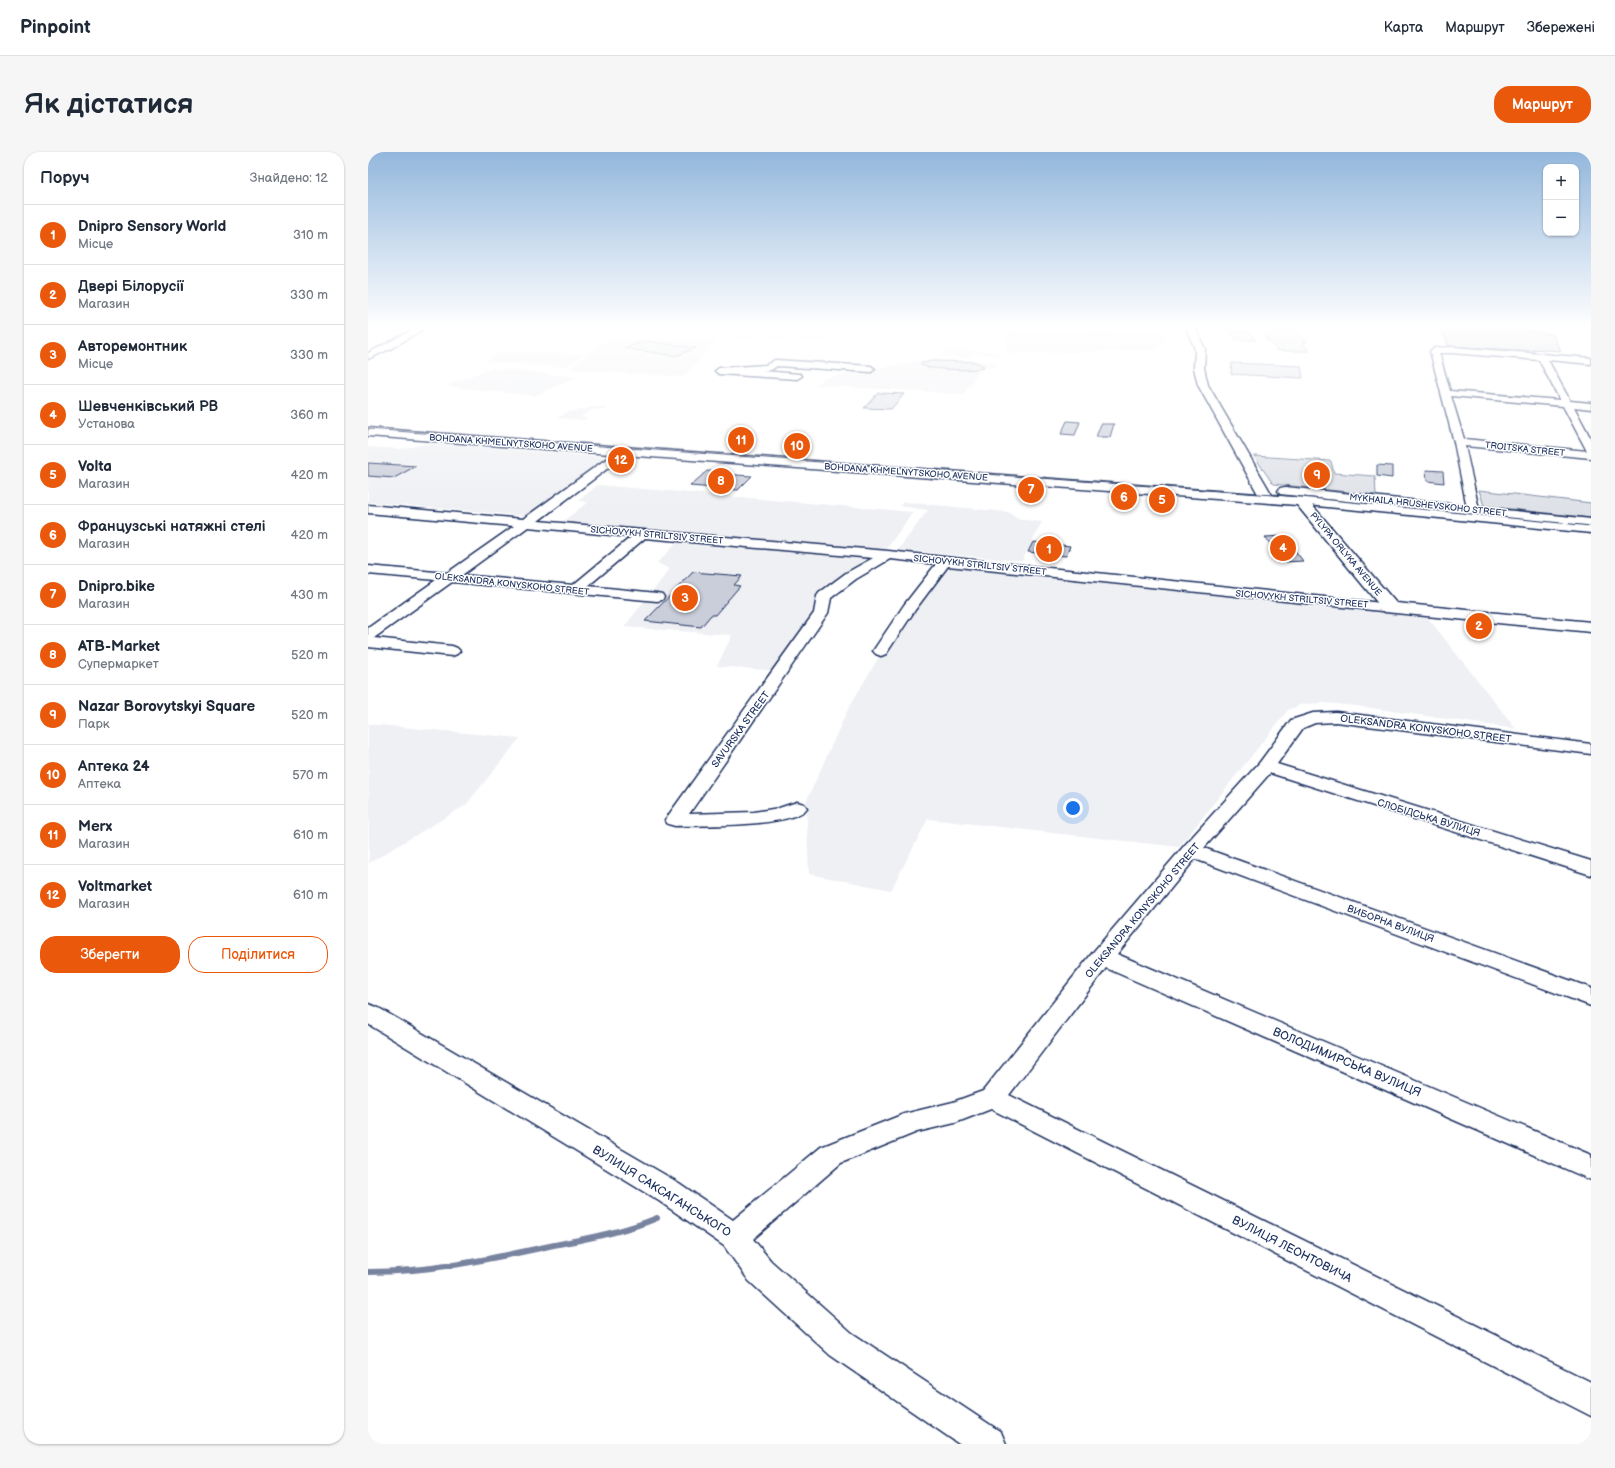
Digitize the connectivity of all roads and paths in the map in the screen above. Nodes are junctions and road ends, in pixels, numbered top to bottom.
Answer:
1 (1204, 388) edge
2 (1444, 388) edge
3 (1558, 388) edge
4 (1445, 393) junction
5 (1566, 404) junction
6 (1591, 406) edge
7 (368, 425) edge
8 (368, 432) edge
9 (1459, 442) junction
10 (629, 448) junction
11 (1591, 450) edge
12 (1591, 455) edge
13 (1266, 494) junction
14 (1301, 501) junction
15 (368, 509) edge
16 (1474, 514) junction
17 (528, 522) junction
18 (1591, 523) edge
19 (1591, 529) edge
20 (642, 534) junction
21 (888, 555) junction
22 (945, 561) junction
23 (368, 570) edge
24 (448, 578) junction
25 (576, 590) junction
26 (657, 598) dead end
27 (1391, 608) junction
28 (1591, 627) edge
29 (368, 635) edge
30 (368, 642) edge
31 (452, 651) dead end
32 (882, 651) dead end
33 (1591, 749) edge
34 (1266, 766) junction
35 (797, 808) dead end
36 (1191, 850) junction
37 (1591, 868) edge
38 (1102, 957) junction
39 (1591, 997) edge
40 (368, 1013) edge
41 (992, 1098) junction
42 (1591, 1168) edge
43 (734, 1237) junction
44 (1591, 1399) edge
45 (989, 1444) edge

1 - 13 main road
2 - 4 street
3 - 5 street
4 - 5 street
4 - 9 street
5 - 6 street
5 - 11 street
7 - 10 main road, BOHDANA KHMELNYTSKOHO AVENUE
8 - 10 main road, BOHDANA KHMELNYTSKOHO AVENUE
9 - 12 street, TROITSKA STREET
9 - 16 street
10 - 13 main road, BOHDANA KHMELNYTSKOHO AVENUE
10 - 17 street
13 - 14 main road, BOHDANA KHMELNYTSKOHO AVENUE
13 - 16 main road, MYKHAILA HRUSHEVSKOHO STREET
14 - 16 street, MYKHAILA HRUSHEVSKOHO STREET
14 - 27 main road, PYLYPA ORLYKA AVENUE
15 - 17 street, SICHOVYKH STRILTSIV STREET
16 - 18 main road, MYKHAILA HRUSHEVSKOHO STREET
16 - 19 street, MYKHAILA HRUSHEVSKOHO STREET
17 - 20 street, SICHOVYKH STRILTSIV STREET
17 - 24 street
20 - 21 street, SICHOVYKH STRILTSIV STREET
20 - 25 street
21 - 22 street, SICHOVYKH STRILTSIV STREET
21 - 35 street, SAVURSKA STREET
22 - 27 street, SICHOVYKH STRILTSIV STREET
22 - 32 street
23 - 24 street, OLEKSANDRA KONYSKOHO STREET
24 - 25 street, OLEKSANDRA KONYSKOHO STREET
24 - 29 street
25 - 26 street, OLEKSANDRA KONYSKOHO STREET
27 - 28 main road, SICHOVYKH STRILTSIV STREET
30 - 31 street
33 - 34 street, OLEKSANDRA KONYSKOHO STREET
34 - 36 street, OLEKSANDRA KONYSKOHO STREET
34 - 37 street, СЛОБІДСЬКА ВУЛИЦЯ
36 - 38 street, OLEKSANDRA KONYSKOHO STREET
36 - 39 street, ВИБОРНА ВУЛИЦЯ
38 - 41 street, OLEKSANDRA KONYSKOHO STREET
38 - 42 street, ВОЛОДИМИРСЬКА ВУЛИЦЯ
40 - 43 street, ВУЛИЦЯ САКСАГАНСЬКОГО
41 - 43 street
41 - 44 street, ВУЛИЦЯ ЛЕОНТОВИЧА
43 - 45 street, ВУЛИЦЯ САКСАГАНСЬКОГО

